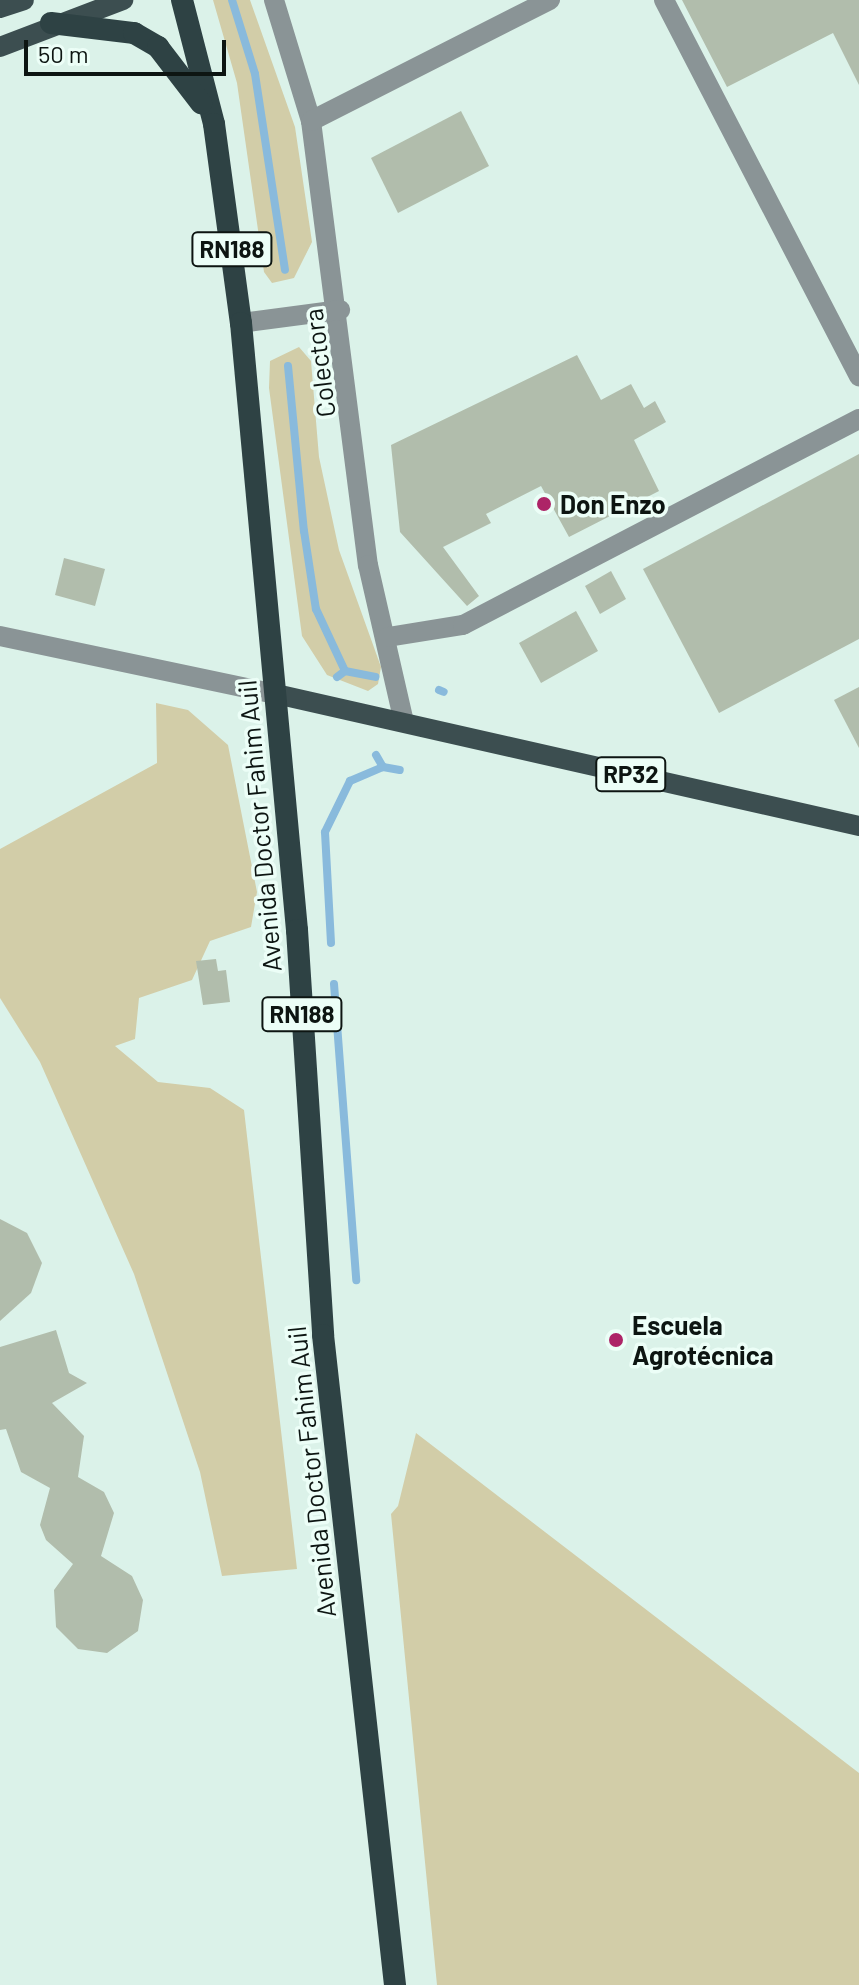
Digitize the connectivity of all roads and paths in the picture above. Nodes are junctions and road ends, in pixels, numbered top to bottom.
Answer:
1 (24, 0) edge
2 (123, 0) edge
3 (182, 0) edge
4 (274, 0) edge
5 (550, 0) edge
6 (664, 0) edge
7 (0, 8) edge
8 (51, 23) junction
9 (0, 47) edge
10 (311, 121) junction
11 (214, 124) junction
12 (340, 310) junction
13 (241, 323) junction
14 (859, 376) edge
15 (859, 419) edge
16 (0, 636) edge
17 (388, 637) junction
18 (276, 694) junction
19 (404, 722) junction
20 (859, 826) edge
21 (395, 1985) edge

1 - 7 main road
2 - 8 main road
3 - 11 highway, Avenida Doctor Fahim Auil / RN188
4 - 10 street, Colectora
5 - 10 street
6 - 14 street
8 - 9 main road
8 - 11 highway
10 - 12 street, Colectora
11 - 13 highway, Avenida Doctor Fahim Auil / RN188
12 - 13 street
12 - 17 street, Colectora
13 - 18 highway, Avenida Doctor Fahim Auil / RN188
15 - 17 street
16 - 18 street
17 - 19 street, Colectora
18 - 19 main road, RP32
18 - 21 highway, Avenida Doctor Fahim Auil / RN188
19 - 20 main road, RP32

